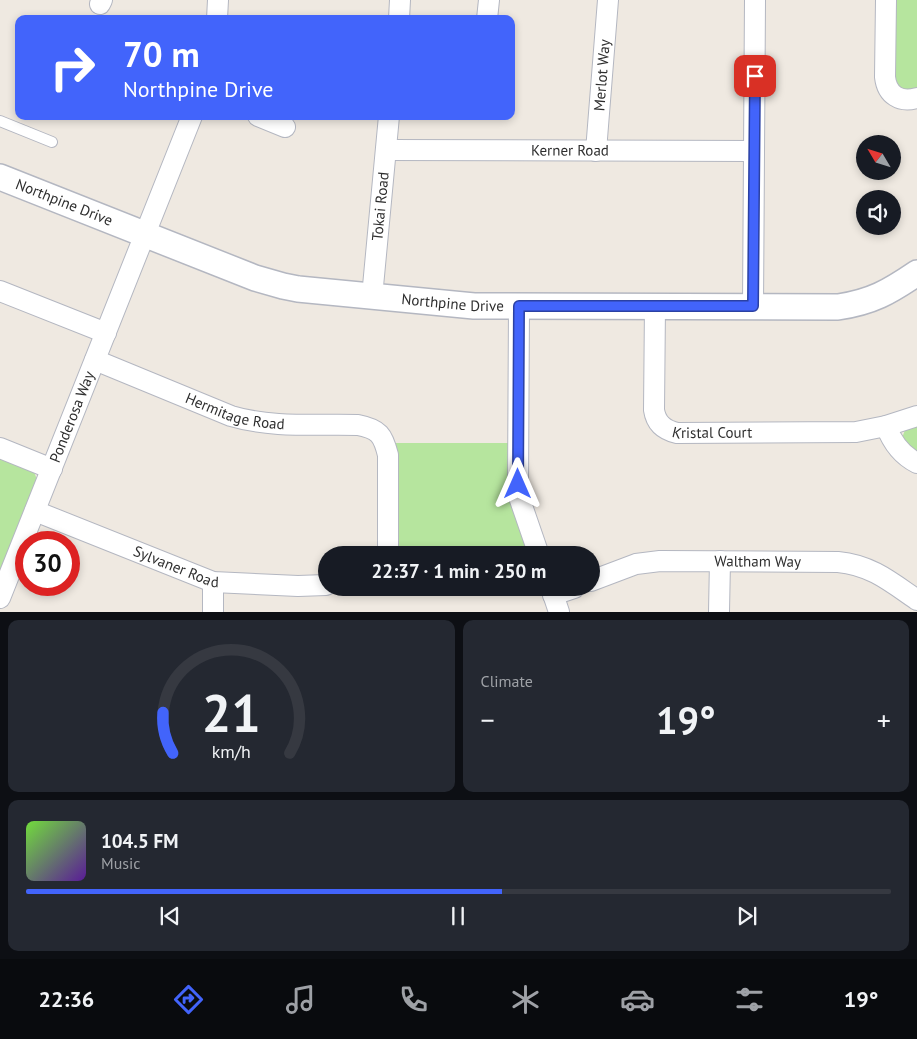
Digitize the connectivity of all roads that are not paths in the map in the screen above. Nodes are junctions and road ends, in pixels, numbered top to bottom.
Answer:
1 (218, 0) edge
2 (400, 0) edge
3 (489, 0) edge
4 (608, 0) edge
5 (755, 0) edge
6 (886, 0) edge
7 (217, 15) edge
8 (399, 15) edge
9 (487, 15) edge
10 (917, 98) edge
11 (190, 120) edge
12 (268, 120) edge
13 (390, 120) edge
14 (0, 121) edge
15 (285, 127) dead end
16 (52, 142) dead end
17 (386, 150) junction
18 (596, 151) junction
19 (754, 152) junction
20 (0, 177) edge
21 (145, 234) junction
22 (917, 273) edge
23 (0, 291) edge
24 (372, 297) junction
25 (519, 306) junction
26 (654, 306) junction
27 (753, 306) junction
28 (106, 333) junction
29 (95, 360) junction
30 (917, 416) edge
31 (886, 426) junction
32 (0, 448) edge
33 (917, 463) edge
34 (52, 469) junction
35 (35, 511) junction
36 (388, 546) edge
37 (537, 546) edge
38 (720, 561) junction
39 (600, 578) edge
40 (213, 582) junction
41 (318, 586) edge
42 (0, 598) edge
43 (917, 600) edge
44 (213, 612) edge
45 (720, 612) edge

1 - 7 street
2 - 8 street
3 - 9 street
4 - 18 street, Merlot Way
5 - 19 street
6 - 10 street
11 - 21 street, Ponderosa Way
12 - 15 street
13 - 17 street, Tokai Road
14 - 16 lane
17 - 18 street, Kerner Road
17 - 24 street, Tokai Road
18 - 19 street, Kerner Road
19 - 27 street
20 - 21 street, Northpine Drive
21 - 24 street, Northpine Drive
21 - 28 street, Ponderosa Way
22 - 27 street, Northpine Drive
23 - 28 street
24 - 25 street, Northpine Drive
25 - 26 street, Northpine Drive
25 - 37 street
26 - 27 street, Northpine Drive
26 - 31 street, Kristal Court
28 - 29 street, Ponderosa Way
29 - 34 street, Ponderosa Way
29 - 36 street, Hermitage Road
30 - 31 street, Kristal Court
31 - 33 street
32 - 34 street
34 - 35 street, Ponderosa Way
35 - 40 street, Sylvaner Road
35 - 42 street, Ponderosa Way
38 - 39 street, Waltham Way
38 - 43 street, Waltham Way
38 - 45 street
40 - 41 street, Sylvaner Road
40 - 44 street

